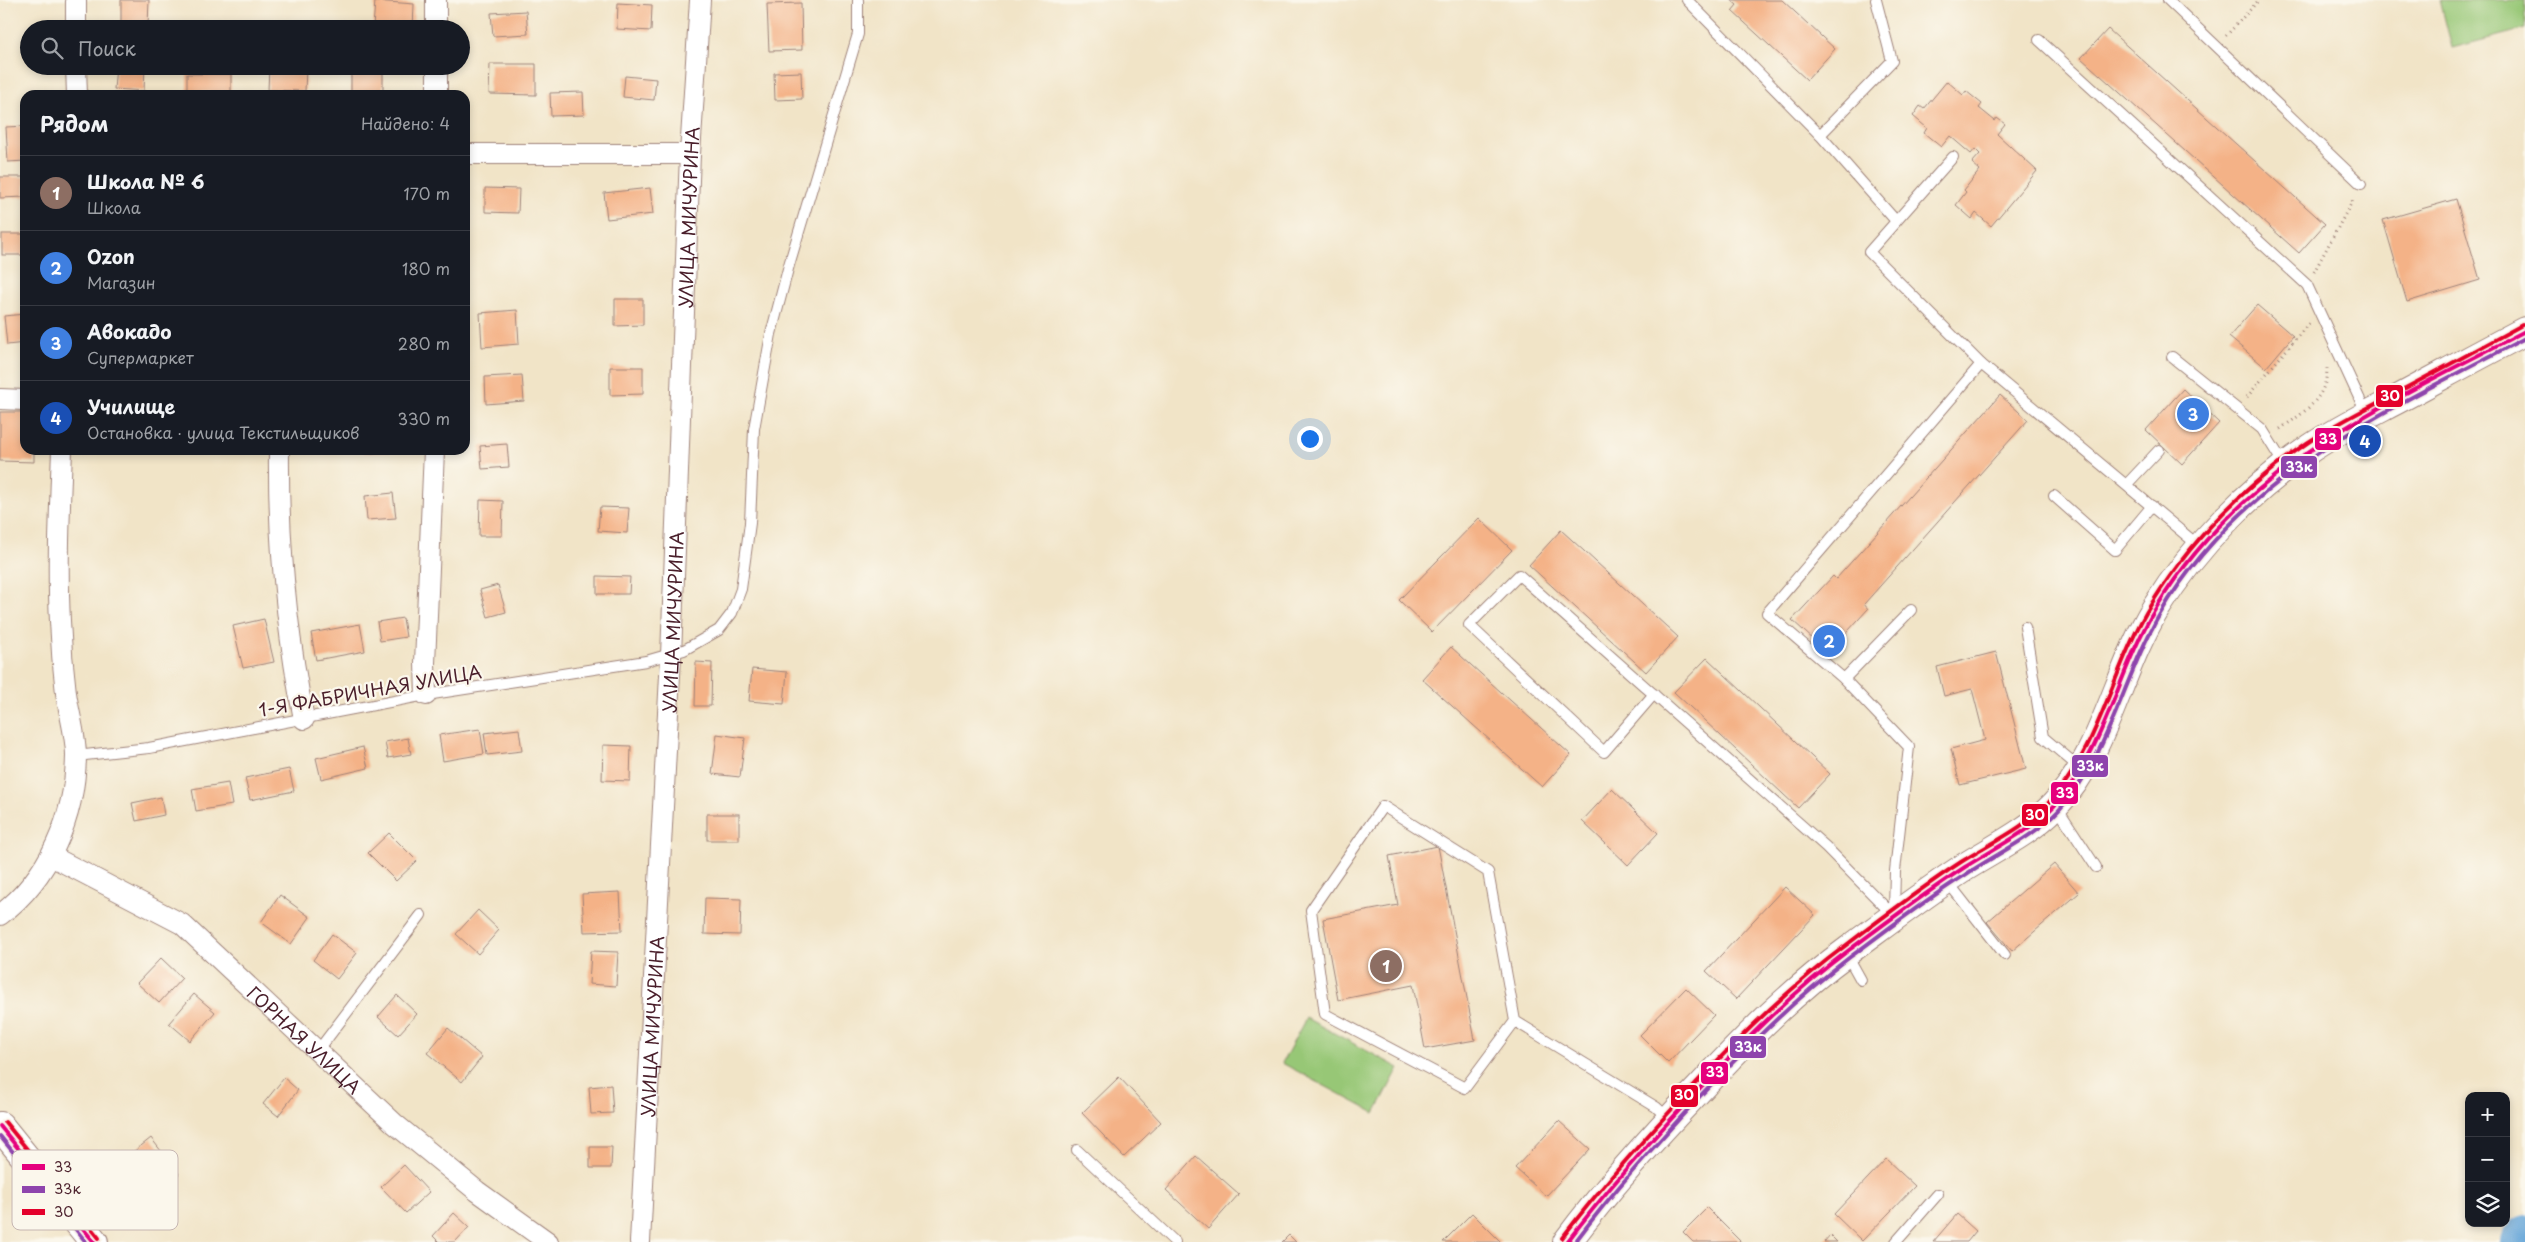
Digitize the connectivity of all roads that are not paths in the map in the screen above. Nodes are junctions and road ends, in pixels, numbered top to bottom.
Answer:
1 (76, 0) edge
2 (436, 0) edge
3 (700, 0) edge
4 (858, 0) edge
5 (1687, 0) edge
6 (1876, 0) edge
7 (2175, 2) edge
8 (76, 20) edge
9 (436, 20) edge
10 (2039, 40) dead end
11 (76, 75) edge
12 (437, 75) edge
13 (77, 90) edge
14 (437, 90) edge
15 (1820, 135) junction
16 (470, 154) edge
17 (690, 154) junction
18 (1952, 157) dead end
19 (2361, 184) road end
20 (1896, 221) junction
21 (2525, 331) edge
22 (2172, 357) dead end
23 (1981, 364) junction
24 (0, 400) edge
25 (20, 400) edge
26 (2367, 416) junction
27 (2159, 450) dead end
28 (62, 455) edge
29 (279, 455) edge
30 (434, 455) edge
31 (2286, 467) junction
32 (2127, 484) junction
33 (2054, 496) dead end
34 (2152, 506) junction
35 (2200, 546) junction
36 (1911, 610) dead end
37 (2026, 627) dead end
38 (670, 656) junction
39 (1844, 679) junction
40 (1654, 694) junction
41 (426, 695) junction
42 (304, 718) junction
43 (76, 756) junction
44 (2081, 768) junction
45 (2055, 805) junction
46 (51, 856) junction
47 (2096, 867) dead end
48 (1946, 880) junction
49 (0, 915) edge
50 (421, 915) dead end
51 (1894, 916) junction
52 (1846, 952) junction
53 (2006, 955) dead end
54 (1861, 980) dead end
55 (1515, 1021) junction
56 (317, 1052) junction
57 (1669, 1119) junction
58 (0, 1126) edge
59 (19, 1150) edge
60 (1077, 1150) dead end
61 (1938, 1194) dead end
62 (84, 1230) edge
63 (94, 1242) edge
64 (548, 1242) edge
65 (640, 1242) edge
66 (1175, 1242) edge
67 (1567, 1242) edge
68 (1896, 1242) edge

1 - 8 street
2 - 9 street
3 - 17 street, УЛИЦА МИЧУРИНА
4 - 38 lane, 1-Я ФАБРИЧНАЯ УЛИЦА
5 - 15 lane
6 - 15 lane
7 - 19 lane
10 - 26 lane
11 - 13 street
12 - 14 street
15 - 20 lane
16 - 17 street
17 - 38 street, УЛИЦА МИЧУРИНА
18 - 20 lane
20 - 23 lane
21 - 26 main road
22 - 31 lane
23 - 32 lane
23 - 39 lane
24 - 25 street
26 - 31 main road
27 - 32 lane
28 - 43 street
29 - 42 street
30 - 41 street
31 - 35 main road
32 - 34 lane
33 - 34 lane
34 - 35 lane
35 - 44 main road
36 - 39 lane
37 - 44 lane
38 - 41 lane, 1-Я ФАБРИЧНАЯ УЛИЦА
38 - 65 street, УЛИЦА МИЧУРИНА
39 - 51 lane
40 - 40 lane
40 - 51 lane
41 - 42 lane, 1-Я ФАБРИЧНАЯ УЛИЦА
42 - 43 lane, 1-Я ФАБРИЧНАЯ УЛИЦА
43 - 46 street
44 - 45 main road
45 - 47 lane
45 - 48 main road
46 - 49 street
46 - 56 street, ГОРНАЯ УЛИЦА
48 - 51 main road
48 - 53 lane
50 - 56 lane
51 - 52 main road
52 - 54 lane
52 - 57 main road
55 - 55 lane
55 - 57 lane
56 - 64 street, ГОРНАЯ УЛИЦА
57 - 67 main road
58 - 59 main road
60 - 66 lane
61 - 68 lane
62 - 63 main road

